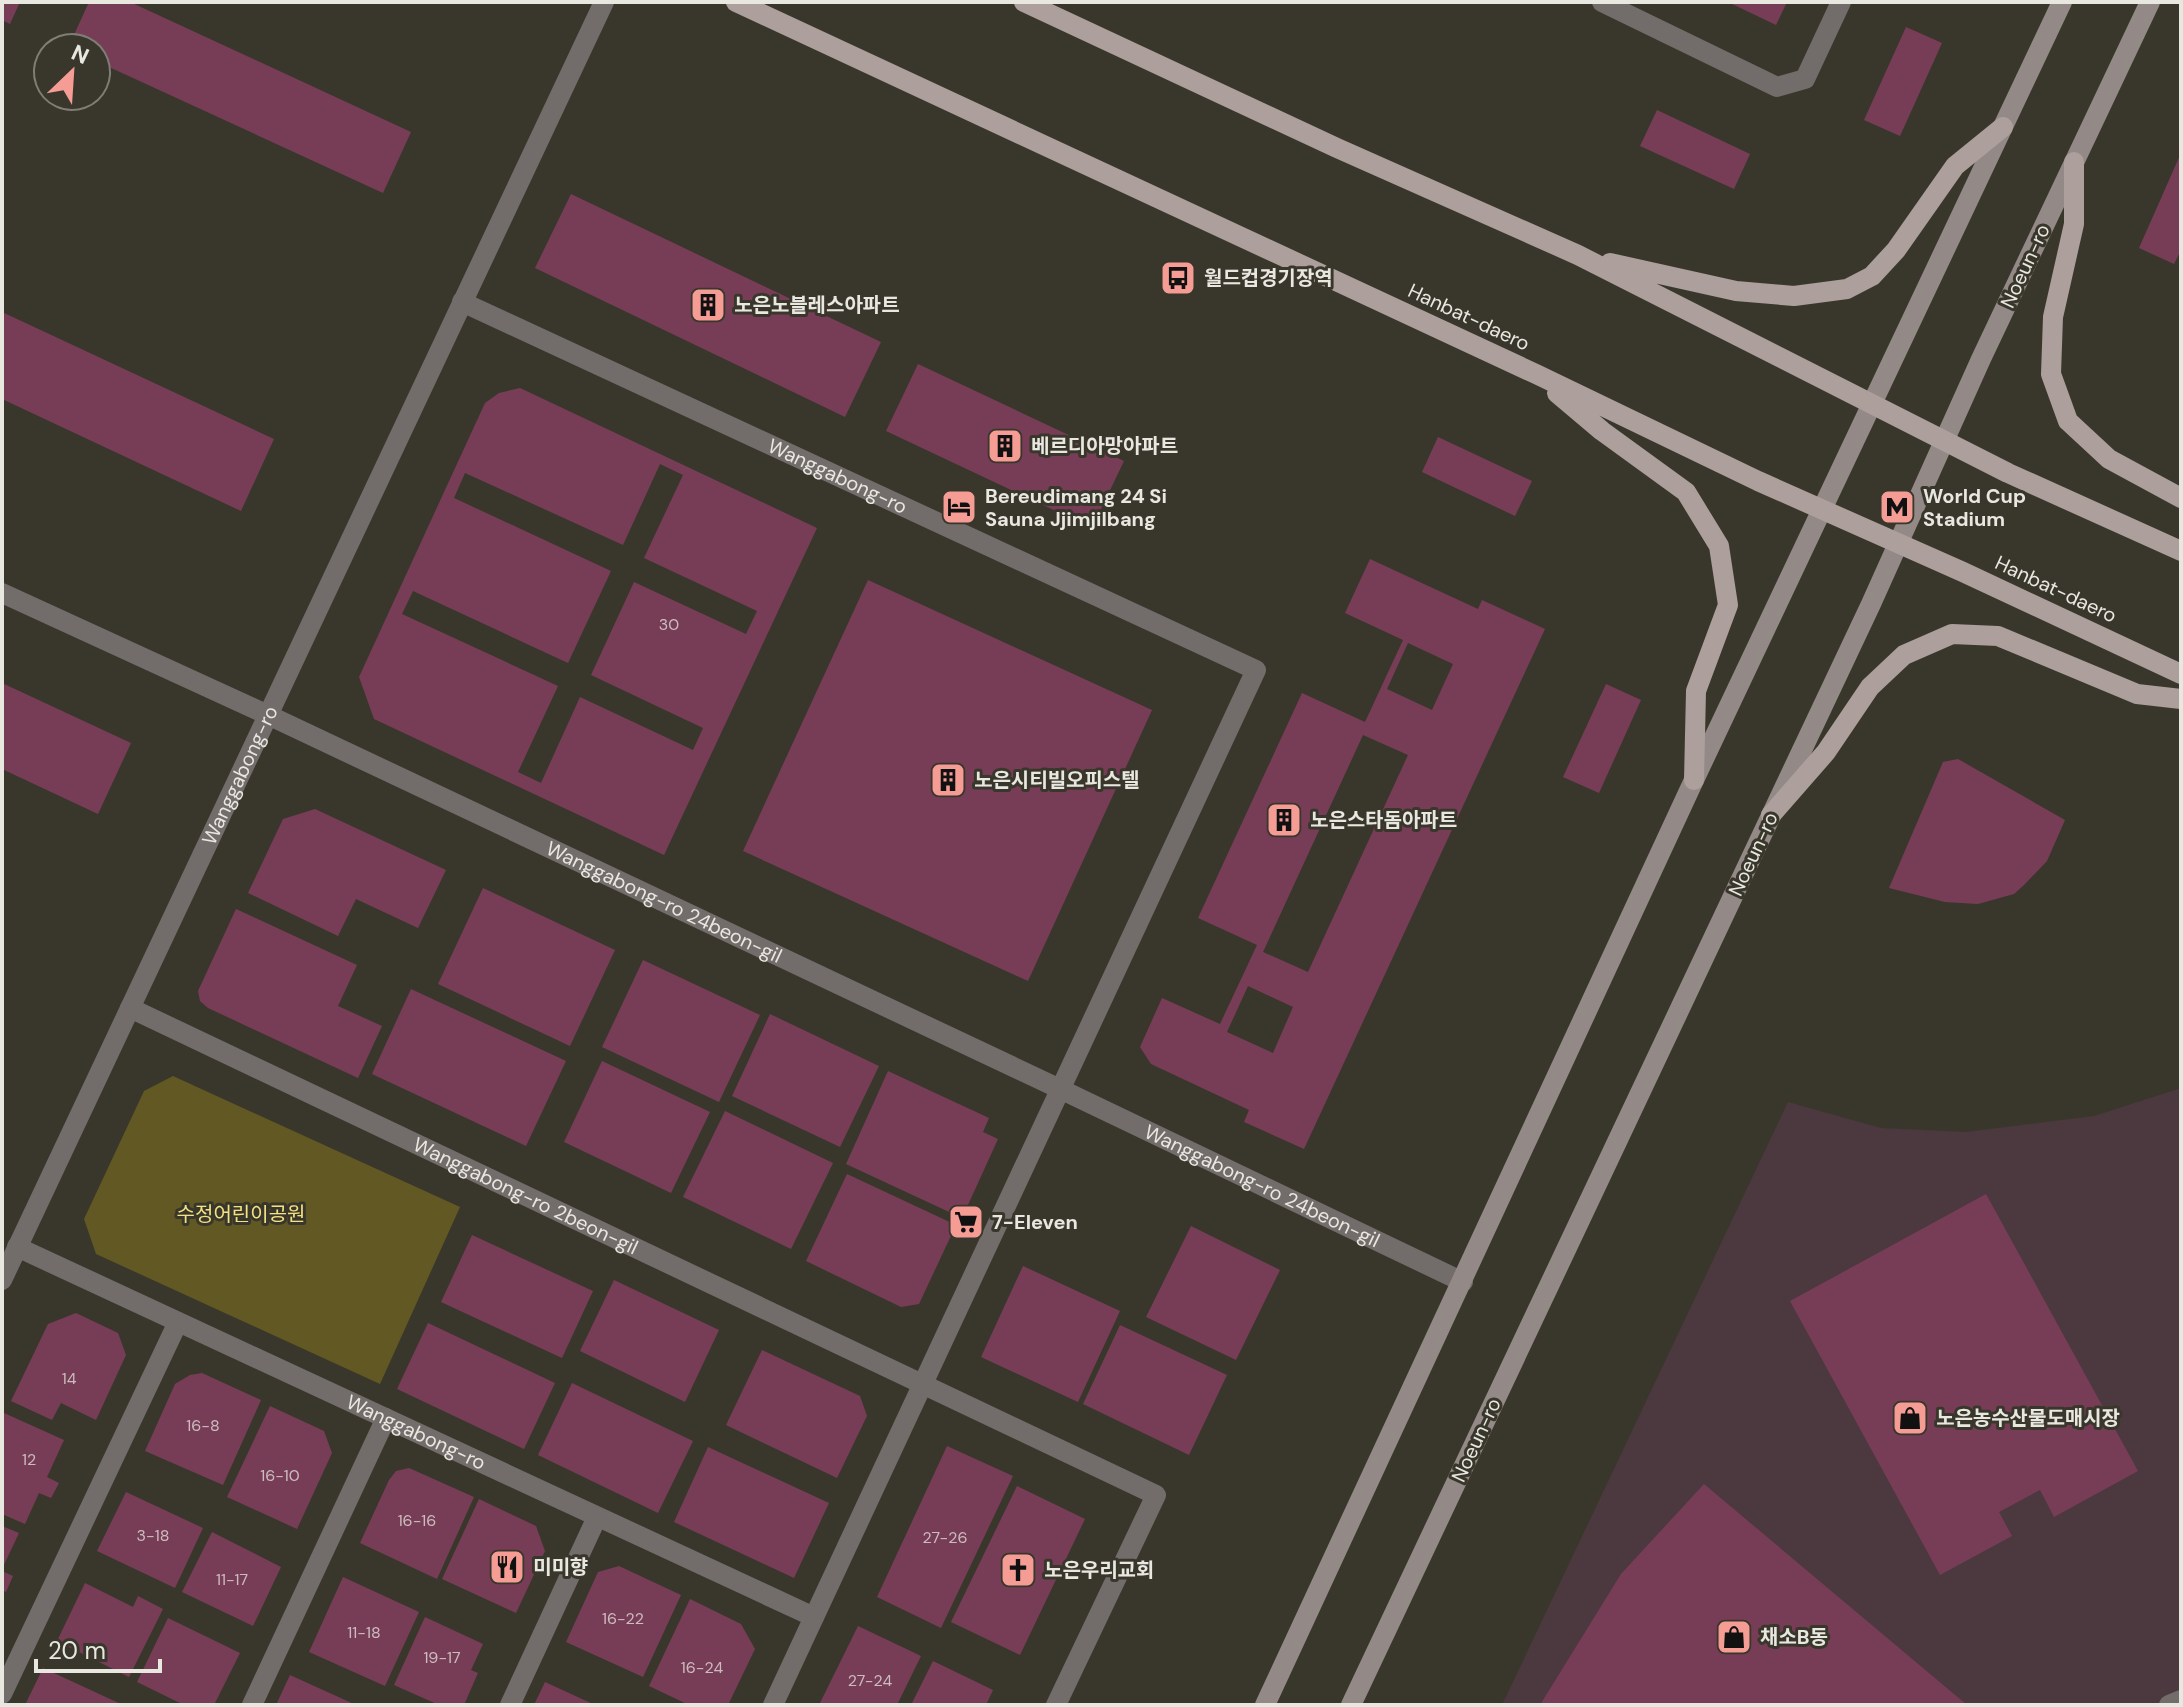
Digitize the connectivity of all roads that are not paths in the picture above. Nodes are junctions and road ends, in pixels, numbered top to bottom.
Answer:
1 (604, 2) edge
2 (736, 2) edge
3 (1024, 2) edge
4 (1602, 2) edge
5 (1841, 2) edge
6 (2062, 2) edge
7 (2150, 2) edge
8 (2003, 127) junction
9 (2074, 162) junction
10 (1578, 255) junction
11 (462, 302) junction
12 (1536, 374) junction
13 (1872, 405) junction
14 (1944, 441) junction
15 (2181, 498) edge
16 (1824, 509) junction
17 (1898, 545) junction
18 (2181, 551) edge
19 (2, 593) edge
20 (2181, 674) edge
21 (2181, 699) edge
22 (268, 715) junction
23 (1694, 780) junction
24 (1771, 815) junction
25 (130, 1008) junction
26 (1060, 1089) junction
27 (17, 1247) junction
28 (2, 1280) edge
29 (1463, 1282) junction
30 (178, 1322) junction
31 (923, 1384) junction
32 (386, 1418) junction
33 (597, 1517) junction
34 (814, 1617) junction
35 (2, 1694) edge
36 (2181, 1700) edge
37 (252, 1705) edge
38 (510, 1705) edge
39 (773, 1705) edge
40 (1056, 1705) edge
41 (1265, 1705) edge
42 (1351, 1705) edge
43 (2169, 1705) edge

1 - 11 street, Wanggabong-ro
2 - 12 main road, Hanbat-daero
3 - 10 main road
4 - 5 street
6 - 8 street
7 - 9 street, Noeun-ro
8 - 10 main road
8 - 13 street
9 - 14 street, Noeun-ro
9 - 15 main road
10 - 13 main road
11 - 22 street, Wanggabong-ro
11 - 26 street, Wanggabong-ro
12 - 16 main road, Hanbat-daero
12 - 23 main road
13 - 14 main road
13 - 16 street
14 - 17 street, Noeun-ro
14 - 18 main road
16 - 17 main road, Hanbat-daero
16 - 23 street
17 - 20 main road, Hanbat-daero
17 - 24 street, Noeun-ro
19 - 22 street, Wanggabong-ro 24beon-gil
21 - 24 main road
22 - 25 street, Wanggabong-ro
22 - 26 street, Wanggabong-ro 24beon-gil
23 - 29 street
24 - 42 street, Noeun-ro
25 - 27 street, Wanggabong-ro
25 - 31 street, Wanggabong-ro 2beon-gil
26 - 29 street, Wanggabong-ro 24beon-gil
26 - 31 street
27 - 28 street, Wanggabong-ro
27 - 30 street, Wanggabong-ro
29 - 41 street
30 - 32 street, Wanggabong-ro
30 - 35 street
31 - 34 street
31 - 40 street, Wanggabong-ro 2beon-gil
32 - 33 street, Wanggabong-ro
32 - 37 street
33 - 34 street, Wanggabong-ro
33 - 38 street
34 - 39 street
36 - 43 street

